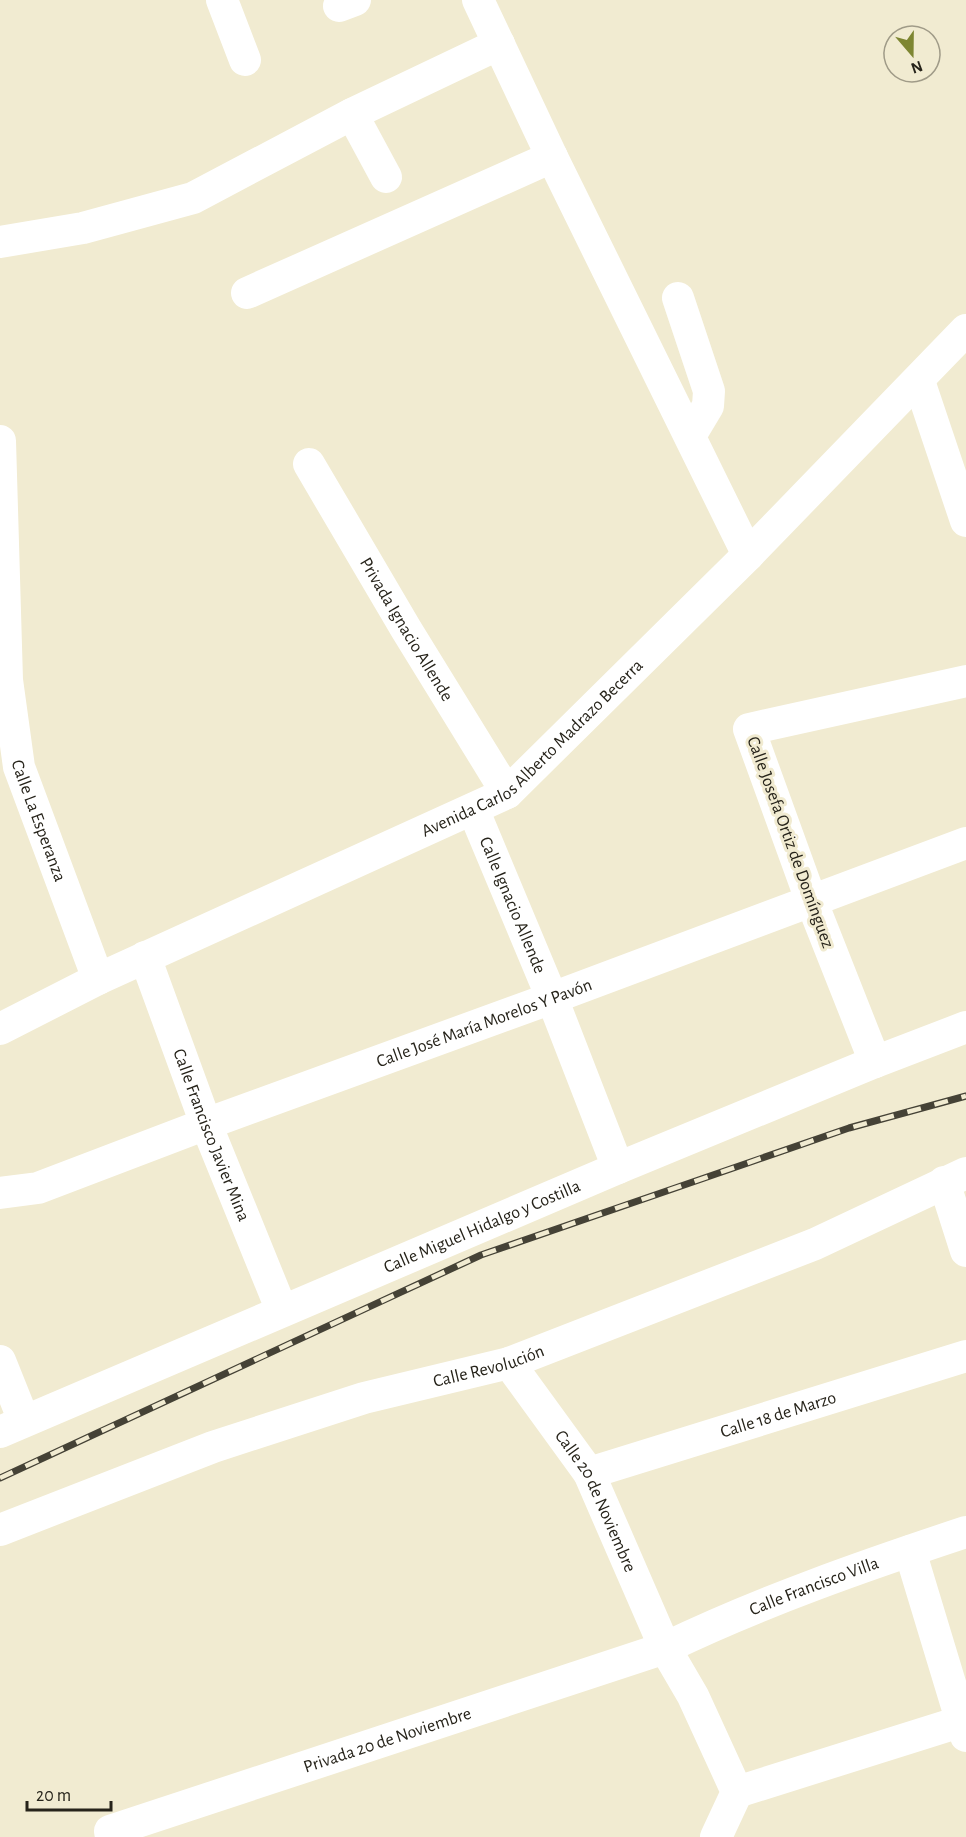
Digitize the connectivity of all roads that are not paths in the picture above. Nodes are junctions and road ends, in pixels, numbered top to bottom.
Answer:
1 (222, 0) edge
2 (478, 0) edge
3 (499, 44) junction
4 (245, 60) dead end
5 (352, 114) junction
6 (552, 157) junction
7 (386, 177) dead end
8 (0, 242) edge
9 (247, 293) dead end
10 (678, 298) dead end
11 (966, 330) edge
12 (919, 381) junction
13 (690, 436) junction
14 (0, 441) edge
15 (309, 464) dead end
16 (966, 521) edge
17 (748, 555) junction
18 (966, 681) edge
19 (507, 793) junction
20 (473, 809) junction
21 (966, 843) edge
22 (811, 900) junction
23 (145, 957) junction
24 (98, 979) junction
25 (552, 998) junction
26 (966, 1027) edge
27 (0, 1029) edge
28 (875, 1062) junction
29 (206, 1124) junction
30 (618, 1168) junction
31 (955, 1177) edge
32 (0, 1193) edge
33 (966, 1251) edge
34 (282, 1311) junction
35 (966, 1356) edge
36 (0, 1361) edge
37 (509, 1363) junction
38 (12, 1427) edge
39 (589, 1473) junction
40 (0, 1530) edge
41 (966, 1532) edge
42 (910, 1551) junction
43 (665, 1648) junction
44 (965, 1726) edge
45 (737, 1792) junction
46 (111, 1834) edge
47 (716, 1837) edge

1 - 4 street
2 - 3 street
3 - 5 street
3 - 6 street
5 - 7 street
5 - 8 street
6 - 9 street
6 - 13 street
10 - 13 street
11 - 12 street, Avenida Carlos Alberto Madrazo Becerra
12 - 16 street
12 - 17 street, Avenida Carlos Alberto Madrazo Becerra
13 - 17 street
14 - 24 street, Calle La Esperanza
15 - 19 street, Privada Ignacio Allende
17 - 19 street, Avenida Carlos Alberto Madrazo Becerra
18 - 22 street, Calle Josefa Ortiz de Domínguez
19 - 20 street, Avenida Carlos Alberto Madrazo Becerra
20 - 23 street, Avenida Carlos Alberto Madrazo Becerra
20 - 25 street, Calle Ignacio Allende
21 - 22 street, Calle José María Morelos Y Pavón
22 - 25 street, Calle José María Morelos Y Pavón
22 - 28 street, Calle Josefa Ortiz de Domínguez
23 - 24 street, Avenida Carlos Alberto Madrazo Becerra
23 - 29 street, Calle Francisco Javier Mina
24 - 27 street, Avenida Carlos Alberto Madrazo Becerra
25 - 29 street, Calle José María Morelos Y Pavón
25 - 30 street, Calle Ignacio Allende
26 - 28 street, Calle Miguel Hidalgo y Costilla
28 - 30 street, Calle Miguel Hidalgo y Costilla
29 - 32 street, Calle José María Morelos Y Pavón
29 - 34 street, Calle Francisco Javier Mina
30 - 34 street, Calle Miguel Hidalgo y Costilla
31 - 33 street
31 - 37 street, Calle Revolución
34 - 38 street, Calle Miguel Hidalgo y Costilla
35 - 39 street, Calle 18 de Marzo
36 - 38 street
37 - 39 street, Calle 20 de Noviembre
37 - 40 street, Calle Revolución
39 - 43 street, Calle 20 de Noviembre
41 - 42 street, Calle Francisco Villa
42 - 43 street, Calle Francisco Villa
42 - 44 street
43 - 45 street, Calle 20 de Noviembre
43 - 46 street, Privada 20 de Noviembre
44 - 45 street
45 - 47 street

